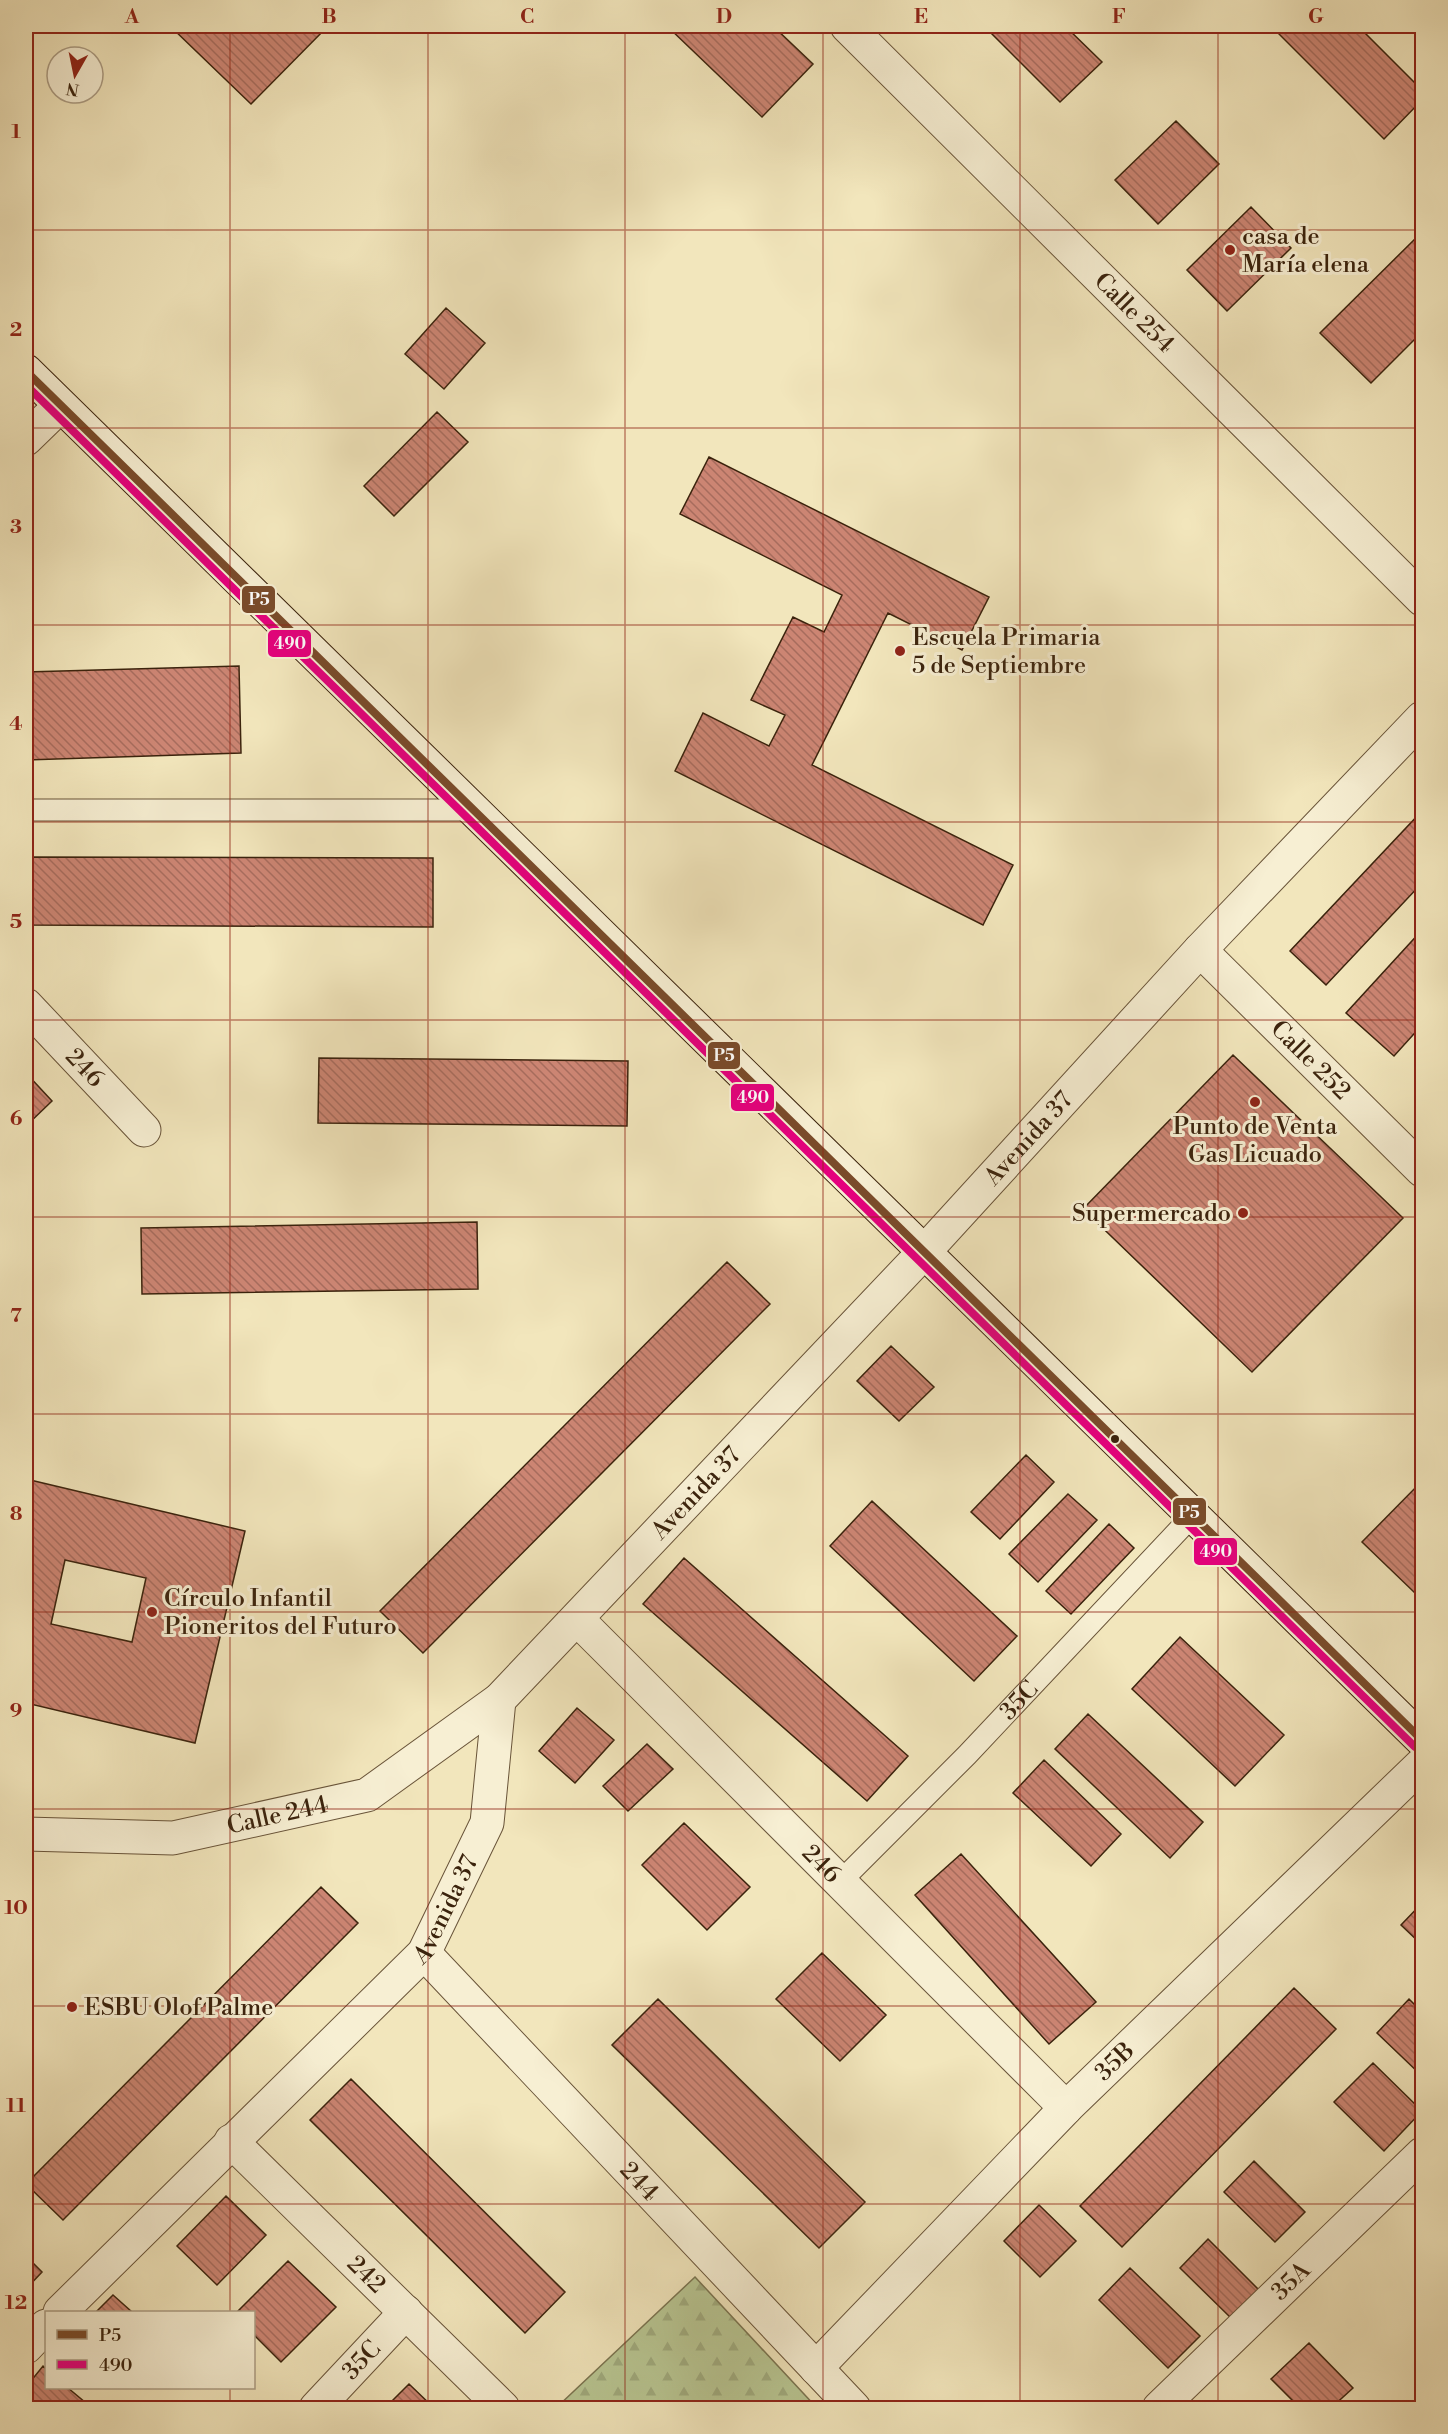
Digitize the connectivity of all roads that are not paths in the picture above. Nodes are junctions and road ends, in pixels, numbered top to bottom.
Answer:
1 (847, 26) edge
2 (26, 371) edge
3 (60, 406) junction
4 (26, 439) edge
5 (1422, 599) edge
6 (1422, 718) edge
7 (26, 810) edge
8 (474, 810) junction
9 (1200, 950) junction
10 (26, 1005) edge
11 (144, 1130) dead end
12 (1422, 1170) edge
13 (925, 1251) junction
14 (1193, 1515) junction
15 (577, 1619) junction
16 (499, 1700) junction
17 (1422, 1740) edge
18 (1422, 1764) edge
19 (26, 1834) edge
20 (840, 1882) junction
21 (424, 1953) junction
22 (1066, 2108) junction
23 (231, 2141) junction
24 (1422, 2154) edge
25 (62, 2311) edge
26 (406, 2312) junction
27 (45, 2327) edge
28 (26, 2347) edge
29 (816, 2368) junction
30 (315, 2409) edge
31 (504, 2409) edge
32 (854, 2409) edge
33 (1159, 2409) edge

1 - 5 street, Calle 254
2 - 3 street
3 - 4 street
3 - 8 street
6 - 9 street, Avenida 37
7 - 8 lane
8 - 13 street
9 - 12 street, Calle 252
9 - 13 street, Avenida 37
10 - 11 street, 246
13 - 14 street
13 - 15 street, Avenida 37
14 - 17 street
14 - 20 lane, 35C
15 - 16 street, Avenida 37
15 - 20 street, 246
16 - 19 street, Calle 244
16 - 21 street, Avenida 37
18 - 22 street, 35B
20 - 22 street, 246
21 - 23 street, Avenida 37
21 - 29 street, 244
22 - 29 street, 35B
23 - 25 street, Avenida 37
23 - 26 street, 242
24 - 33 street, 35A
26 - 30 street, 35C
26 - 31 street, 242
27 - 28 street
29 - 32 street, 244

